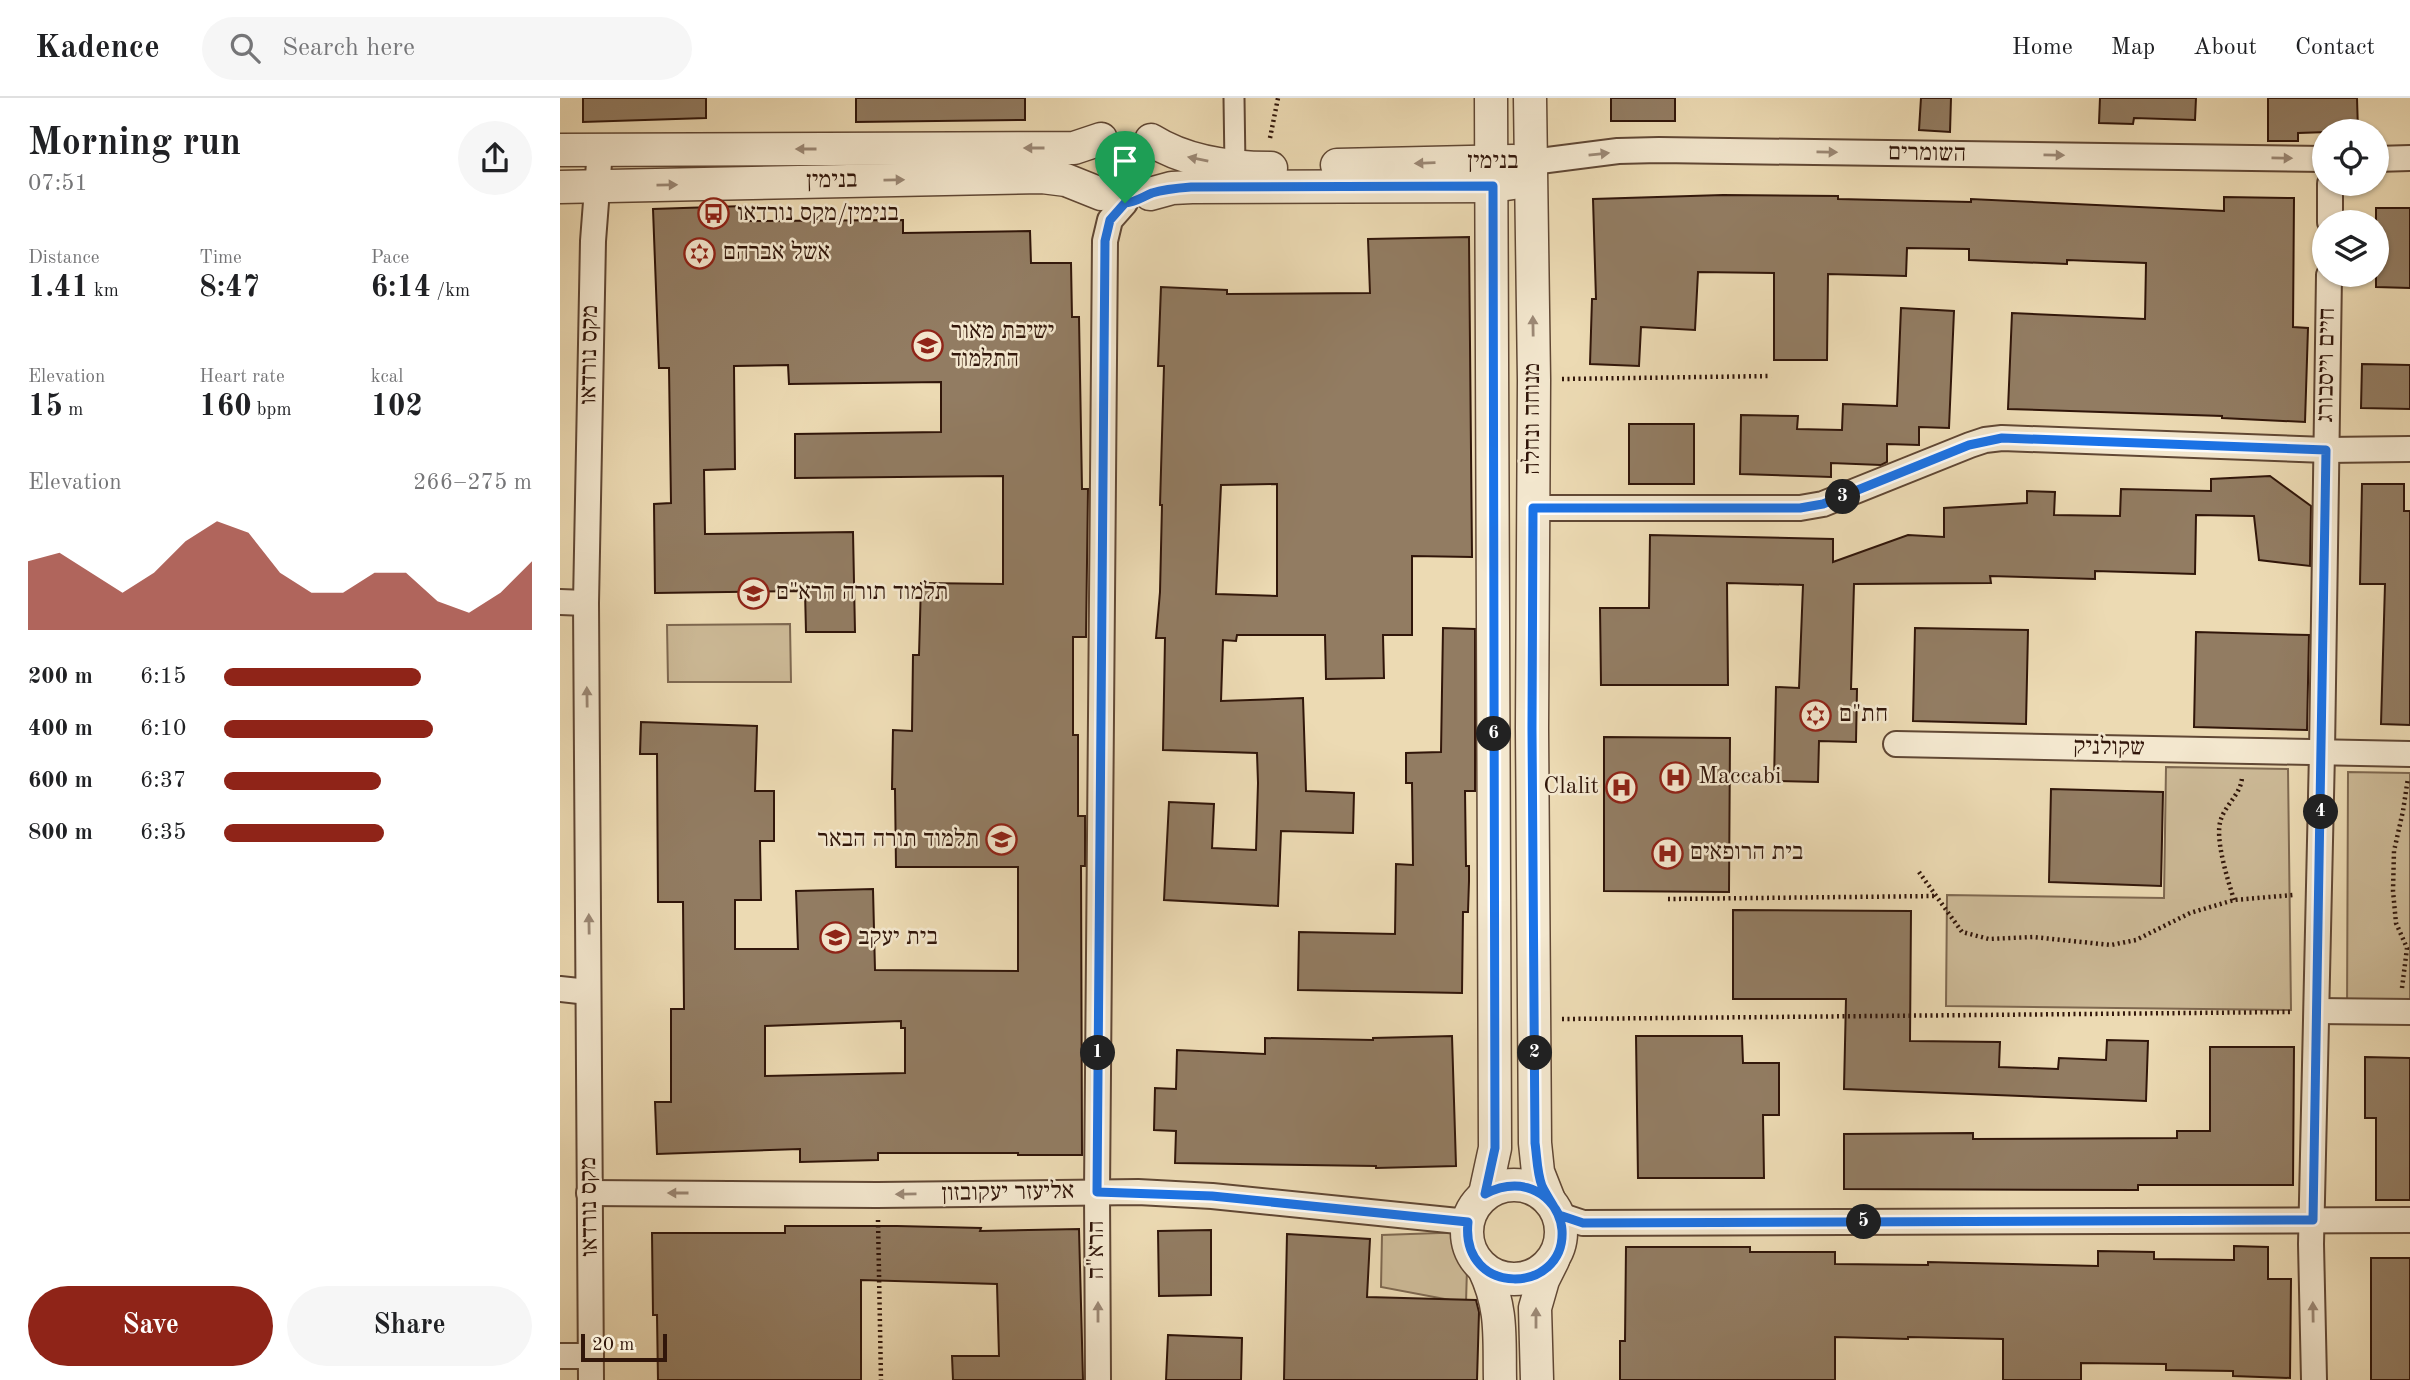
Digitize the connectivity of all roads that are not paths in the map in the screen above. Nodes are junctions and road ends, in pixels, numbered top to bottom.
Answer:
1 (1234, 98) edge
2 (1492, 98) edge
3 (1530, 98) edge
4 (1101, 139) junction
5 (1150, 139) junction
6 (560, 150) edge
7 (600, 150) junction
8 (2410, 158) edge
9 (2312, 159) edge
10 (2389, 159) edge
11 (1531, 162) junction
12 (1235, 166) junction
13 (1493, 173) junction
14 (560, 187) edge
15 (599, 187) junction
16 (1125, 197) junction
17 (2329, 287) edge
18 (2410, 449) edge
19 (2326, 450) junction
20 (1533, 508) junction
21 (560, 602) edge
22 (586, 603) junction
23 (1896, 744) dead end
24 (2322, 752) junction
25 (2409, 765) edge
26 (560, 989) edge
27 (588, 992) junction
28 (2317, 1011) junction
29 (2401, 1012) edge
30 (1097, 1192) junction
31 (589, 1193) junction
32 (1485, 1194) junction
33 (1554, 1207) junction
34 (2313, 1220) junction
35 (2410, 1220) edge
36 (1468, 1222) junction
37 (1553, 1260) junction
38 (1483, 1269) junction
39 (560, 1356) edge
40 (591, 1368) edge
41 (1098, 1380) edge
42 (1500, 1380) edge
43 (1536, 1380) edge
44 (2314, 1380) edge

1 - 12 street
2 - 13 street, מנוחה ונחלה
3 - 11 street, מנוחה ונחלה
4 - 5 street
4 -> 7 street, בנימין
4 - 16 street
12 -> 5 street, בנימין
5 - 16 street
6 - 7 street, בנימין
7 - 15 street, מקס נורדאו
8 - 10 street
11 -> 9 street, השומרים
11 - 13 street, בנימין
20 -> 11 street, מנוחה ונחלה
13 -> 12 street, בנימין
13 - 16 street, בנימין
13 - 32 street, מנוחה ונחלה
14 - 15 street, בנימין
15 -> 16 street, בנימין
15 - 22 street, מקס נורדאו
16 - 30 street, הרא"ה
17 - 19 street, חיים וייסבורג
18 - 19 street
19 - 20 street
19 - 24 street, חיים וייסבורג
20 - 33 street, מנוחה ונחלה
21 - 22 street
27 -> 22 street, מקס נורדאו
23 - 24 street, שקולניק
24 - 25 street, שקולניק
24 - 28 street, חיים וייסבורג
26 - 27 street
27 - 31 street, מקס נורדאו
28 - 29 street
28 - 34 street, חיים וייסבורג
30 -> 31 street, אליעזר יעקובזון
30 - 36 street, אליעזר יעקובזון
41 -> 30 street, הרא"ה
31 - 40 street, מקס נורדאו
32 - 33 street
32 - 36 street
33 - 34 street
33 - 37 street
34 - 35 street
44 -> 34 street, חיים וייסבורג
36 - 38 street
37 - 38 street
43 -> 37 street
38 - 42 street
39 - 40 street

